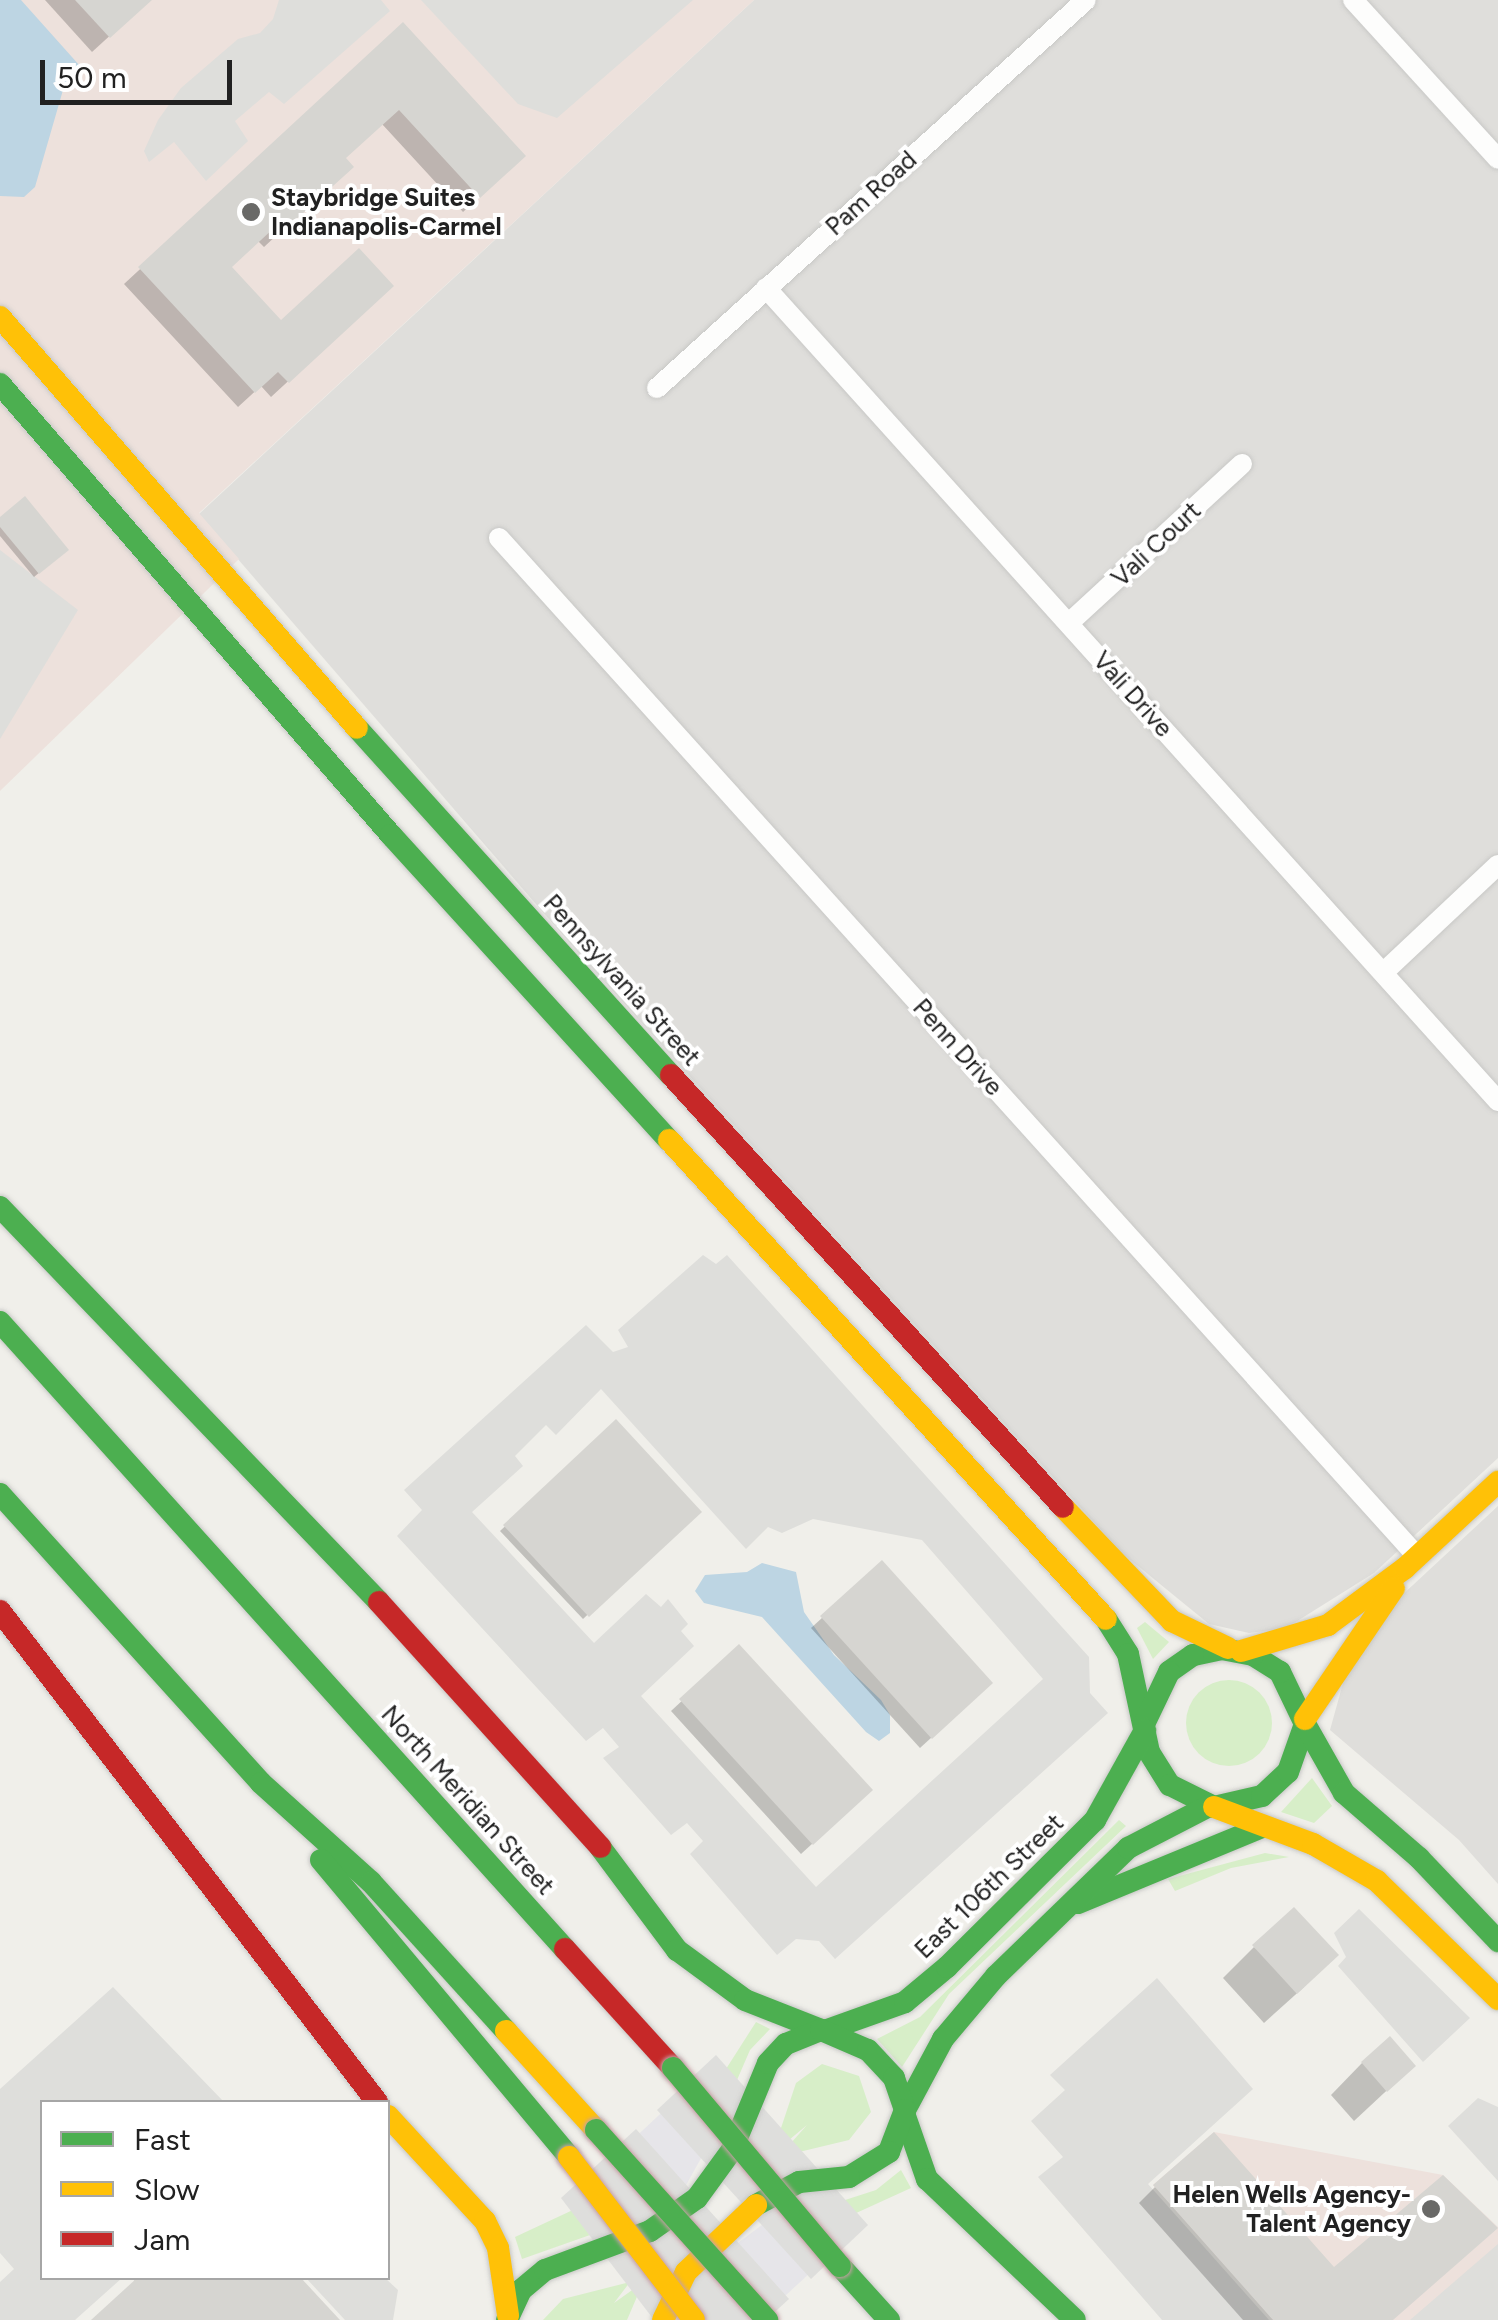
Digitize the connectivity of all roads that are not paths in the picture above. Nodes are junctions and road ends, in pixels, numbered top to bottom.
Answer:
1 (1086, 0) edge
2 (1354, 0) edge
3 (1498, 159) edge
4 (766, 288) junction
5 (0, 316) edge
6 (0, 384) edge
7 (657, 388) dead end
8 (1242, 464) dead end
9 (499, 538) dead end
10 (1069, 623) junction
11 (1498, 866) edge
12 (1384, 971) junction
13 (1498, 1101) edge
14 (0, 1207) edge
15 (0, 1322) edge
16 (1498, 1482) edge
17 (0, 1494) edge
18 (1411, 1562) junction
19 (0, 1611) edge
20 (1236, 1650) junction
21 (1305, 1721) junction
22 (1145, 1726) junction
23 (261, 1783) junction
24 (1212, 1806) junction
25 (1260, 1828) junction
26 (1078, 1902) junction
27 (1498, 1941) edge
28 (1498, 1999) edge
29 (824, 2030) junction
30 (375, 2100) edge
31 (905, 2113) junction
32 (390, 2118) edge
33 (507, 2318) edge
34 (663, 2320) edge
35 (694, 2320) edge
36 (767, 2320) edge
37 (889, 2320) edge
38 (1074, 2320) edge

1 - 4 street, Pam Road
2 - 3 street
4 - 7 street, Pam Road
4 - 10 street, Vali Drive
5 - 20 main road, Pennsylvania Street
6 - 22 main road
8 - 10 street, Vali Court
9 - 18 street, Penn Drive
10 - 12 street, Vali Drive
11 - 12 street
12 - 13 street, Vali Drive
14 - 29 main road
15 - 37 main road, North Meridian Street, bridge
16 - 18 main road
17 - 23 main road
18 - 20 main road
18 - 21 main road
19 - 30 main road
20 - 21 main road
20 - 22 main road
21 - 24 main road
21 - 27 main road
22 - 24 main road
22 - 29 main road, East 106th Street
23 - 35 main road, bridge
23 - 36 main road, bridge
24 - 25 main road
24 - 26 main road
25 - 26 main road
25 - 28 main road
26 - 31 main road
29 - 31 main road
29 - 33 main road, East 106th Street
31 - 34 main road
31 - 38 main road
32 - 33 main road

